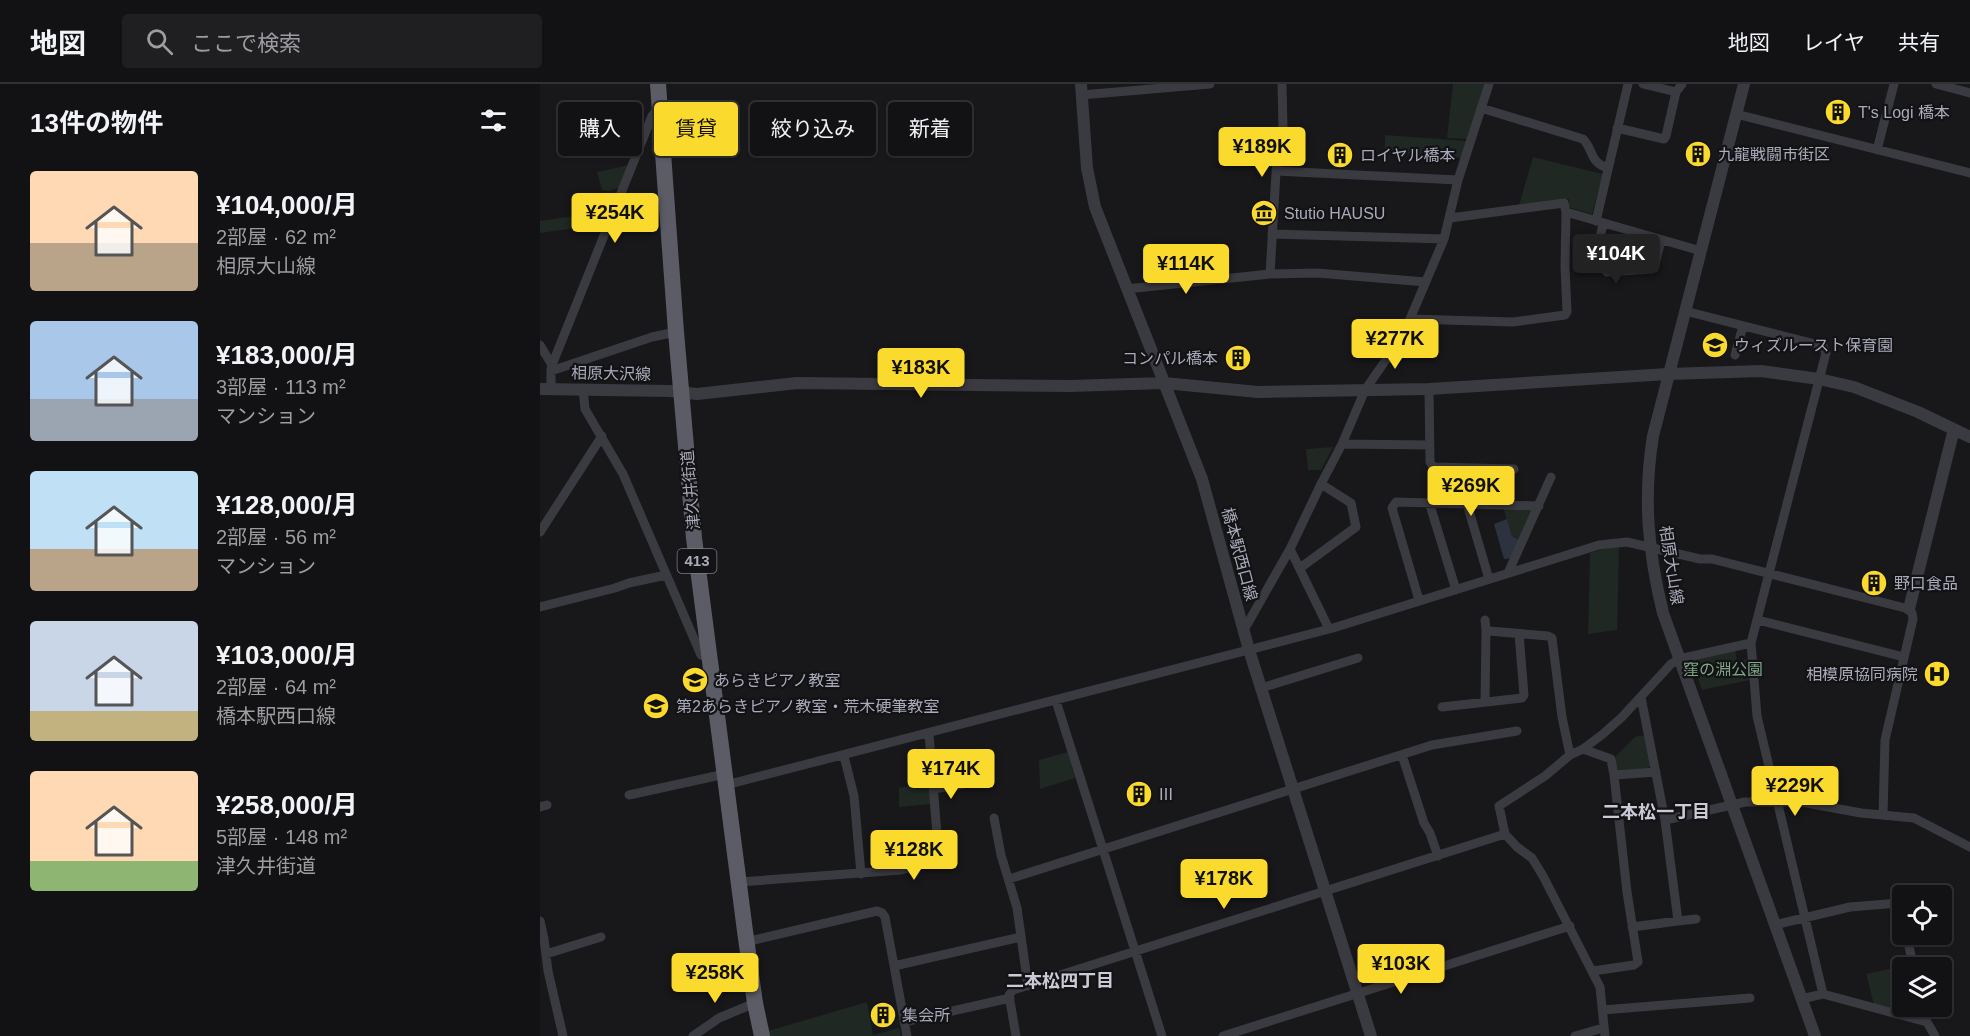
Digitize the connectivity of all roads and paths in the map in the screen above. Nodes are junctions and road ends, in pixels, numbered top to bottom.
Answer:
1 (658, 84) edge
2 (1210, 84) edge
3 (1282, 84) edge
4 (1488, 84) edge
5 (1628, 84) edge
6 (1643, 84) edge
7 (1744, 84) edge
8 (1894, 84) edge
9 (1936, 84) edge
10 (1679, 88) edge
11 (1081, 90) edge
12 (1970, 93) edge
13 (660, 102) edge
14 (1481, 108) junction
15 (654, 114) edge
16 (1736, 114) junction
17 (1617, 128) junction
18 (1876, 150) junction
19 (663, 156) edge
20 (1608, 168) junction
21 (1276, 171) junction
22 (1970, 173) edge
23 (1458, 180) junction
24 (1566, 212) junction
25 (1450, 218) junction
26 (1599, 222) junction
27 (1272, 234) junction
28 (1444, 239) junction
29 (1661, 240) junction
30 (1701, 250) junction
31 (1270, 274) junction
32 (1426, 282) junction
33 (1126, 288) junction
34 (1685, 311) junction
35 (1410, 319) junction
36 (1743, 326) junction
37 (676, 332) junction
38 (540, 345) edge
39 (1735, 355) dead end
40 (552, 368) junction
41 (1668, 374) junction
42 (1819, 379) junction
43 (1164, 383) junction
44 (546, 389) edge
45 (583, 389) junction
46 (1429, 389) junction
47 (1365, 390) junction
48 (681, 392) junction
49 (1954, 429) junction
50 (602, 436) junction
51 (1970, 437) edge
52 (1342, 444) junction
53 (1430, 445) junction
54 (1514, 469) dead end
55 (1551, 477) dead end
56 (1321, 484) junction
57 (1429, 502) junction
58 (1467, 504) junction
59 (1539, 506) junction
60 (540, 532) edge
61 (1649, 546) junction
62 (1290, 549) junction
63 (1300, 568) junction
64 (1508, 573) junction
65 (1770, 574) junction
66 (666, 575) junction
67 (1490, 579) junction
68 (1455, 590) junction
69 (1419, 600) junction
70 (540, 607) edge
71 (1909, 609) junction
72 (1758, 620) junction
73 (1329, 629) junction
74 (1244, 630) junction
75 (1519, 634) junction
76 (1751, 642) junction
77 (1249, 650) junction
78 (710, 657) junction
79 (1905, 657) junction
80 (1358, 658) dead end
81 (1679, 659) junction
82 (1261, 688) junction
83 (1641, 697) junction
84 (1056, 701) junction
85 (1485, 702) junction
86 (1442, 707) dead end
87 (1517, 731) dead end
88 (929, 734) junction
89 (1583, 749) junction
90 (1402, 755) junction
91 (1570, 755) junction
92 (844, 756) junction
93 (1656, 771) junction
94 (1614, 775) junction
95 (725, 779) junction
96 (964, 784) dead end
97 (934, 789) junction
98 (1294, 789) junction
99 (629, 795) dead end
100 (1777, 802) junction
101 (1731, 805) junction
102 (1883, 815) junction
103 (994, 818) dead end
104 (1665, 820) junction
105 (1505, 834) junction
106 (1970, 847) edge
107 (1103, 850) junction
108 (1438, 856) junction
109 (861, 874) junction
110 (1009, 879) junction
111 (738, 882) junction
112 (1326, 891) junction
113 (1892, 904) edge
114 (1805, 918) junction
115 (1696, 919) dead end
116 (540, 921) edge
117 (1678, 921) junction
118 (1774, 925) junction
119 (1570, 926) junction
120 (1632, 927) junction
121 (601, 937) dead end
122 (1021, 937) junction
123 (746, 942) junction
124 (1136, 952) junction
125 (546, 954) junction
126 (894, 966) junction
127 (1593, 971) junction
128 (544, 973) edge
129 (1028, 986) junction
130 (1359, 994) junction
131 (1823, 994) junction
132 (1010, 998) junction
133 (1750, 998) dead end
134 (1801, 999) junction
135 (755, 1003) junction
136 (1603, 1010) junction
137 (1926, 1017) edge
138 (904, 1022) junction
139 (1927, 1022) junction
140 (1604, 1032) edge
141 (563, 1036) edge
142 (693, 1036) edge
143 (762, 1036) edge
144 (907, 1036) edge
145 (1016, 1036) edge
146 (1162, 1036) edge
147 (1223, 1036) edge
148 (1371, 1036) edge
149 (1575, 1036) edge
150 (1815, 1036) edge
151 (1935, 1036) edge

1 - 13 highway, 津久井街道 / 413
2 - 11 street
3 - 21 street
4 - 14 street
5 - 17 street
6 - 10 street
7 - 16 street, 相原大山線
8 - 18 street
9 - 12 street
10 - 17 street
11 - 33 street, 橋本駅西口線
14 - 20 street
14 - 23 street
15 - 40 street
16 - 18 street
16 - 30 street, 相原大山線
17 - 20 street
18 - 22 street
19 - 37 highway, 津久井街道 / 413
20 - 26 street
21 - 23 street
21 - 27 street
23 - 25 street
24 - 25 street
24 - 26 street
24 - 35 street
25 - 28 street
26 - 29 street
26 - 29 street
27 - 28 street
27 - 31 street
28 - 32 street
29 - 30 street
30 - 34 street, 相原大山線
31 - 32 street
31 - 33 street
32 - 35 street
33 - 43 street, 橋本駅西口線
34 - 36 street
34 - 41 street, 相原大山線
35 - 47 street
36 - 39 street
36 - 42 street
37 - 40 street
37 - 48 highway, 津久井街道 / 413
38 - 40 street
40 - 44 street
41 - 42 street, 相原大沢線
41 - 46 street, 相原大沢線
41 - 61 street, 相原大山線
42 - 49 street, 相原大沢線
42 - 65 street
43 - 47 street, 相原大沢線
43 - 48 street, 相原大沢線
43 - 74 street, 橋本駅西口線
44 - 45 street, 相原大沢線
45 - 48 street, 相原大沢線
45 - 50 street
46 - 47 street, 相原大沢線
46 - 53 street
47 - 52 street
48 - 78 highway, 津久井街道 / 413
49 - 51 street, 相原大沢線
49 - 71 street
50 - 60 street
50 - 66 street
52 - 53 street
52 - 56 street
53 - 54 street
55 - 59 street
56 - 62 street
56 - 63 street
57 - 58 street
57 - 68 street
57 - 69 street
58 - 59 street
58 - 67 street
59 - 64 street
61 - 64 street
61 - 65 street
61 - 81 street, 相原大山線
62 - 63 street
62 - 74 street
63 - 73 street
64 - 67 street
65 - 71 street
65 - 72 street
66 - 70 street
66 - 78 street
67 - 68 street
68 - 69 street
69 - 73 street
71 - 79 street
72 - 76 street
72 - 79 street
73 - 77 street
74 - 77 street, 橋本駅西口線
75 - 85 street
75 - 85 street
75 - 91 street
76 - 81 street
76 - 100 street
77 - 82 street, 橋本駅西口線
77 - 84 street
78 - 95 highway, 津久井街道 / 413
79 - 102 street
80 - 82 street
81 - 83 street
81 - 101 street, 相原大山線
82 - 98 street, 橋本駅西口線
83 - 89 street
83 - 93 street
84 - 88 street
84 - 107 street
85 - 86 street
87 - 90 street
88 - 92 street
88 - 97 street
89 - 91 street
89 - 94 street
90 - 98 street
90 - 108 street
91 - 105 street
92 - 95 street
92 - 109 street
93 - 94 street
93 - 104 street
94 - 120 street
95 - 99 street
95 - 111 highway, 津久井街道 / 413
96 - 97 street
97 - 109 street
98 - 107 street
98 - 112 street, 橋本駅西口線
100 - 101 street
100 - 102 street
100 - 114 street
101 - 104 street
101 - 118 street, 相原大山線
102 - 106 street
103 - 110 street
104 - 117 street
105 - 108 street
105 - 119 street
107 - 110 street
107 - 124 street
108 - 112 street
109 - 111 street
110 - 122 street
111 - 123 highway, 津久井街道 / 413
112 - 124 street
112 - 130 street, 橋本駅西口線
113 - 114 street
114 - 118 street
114 - 131 street
115 - 117 street
116 - 125 street
117 - 120 street
118 - 134 street, 相原大山線
119 - 127 street
119 - 130 street
120 - 127 street
121 - 125 street
122 - 126 street
122 - 129 street
123 - 126 street
123 - 135 highway, 津久井街道 / 413
124 - 129 street
124 - 146 street
125 - 128 street
126 - 138 street
127 - 136 street
128 - 141 street
129 - 132 street
130 - 147 street
130 - 148 street, 橋本駅西口線
131 - 134 street
131 - 139 street
132 - 138 street
132 - 145 street
133 - 136 street
134 - 150 street, 相原大山線
135 - 142 street
135 - 143 highway, 津久井街道 / 413
136 - 140 street
137 - 139 street
138 - 144 street
139 - 151 street
140 - 149 street

